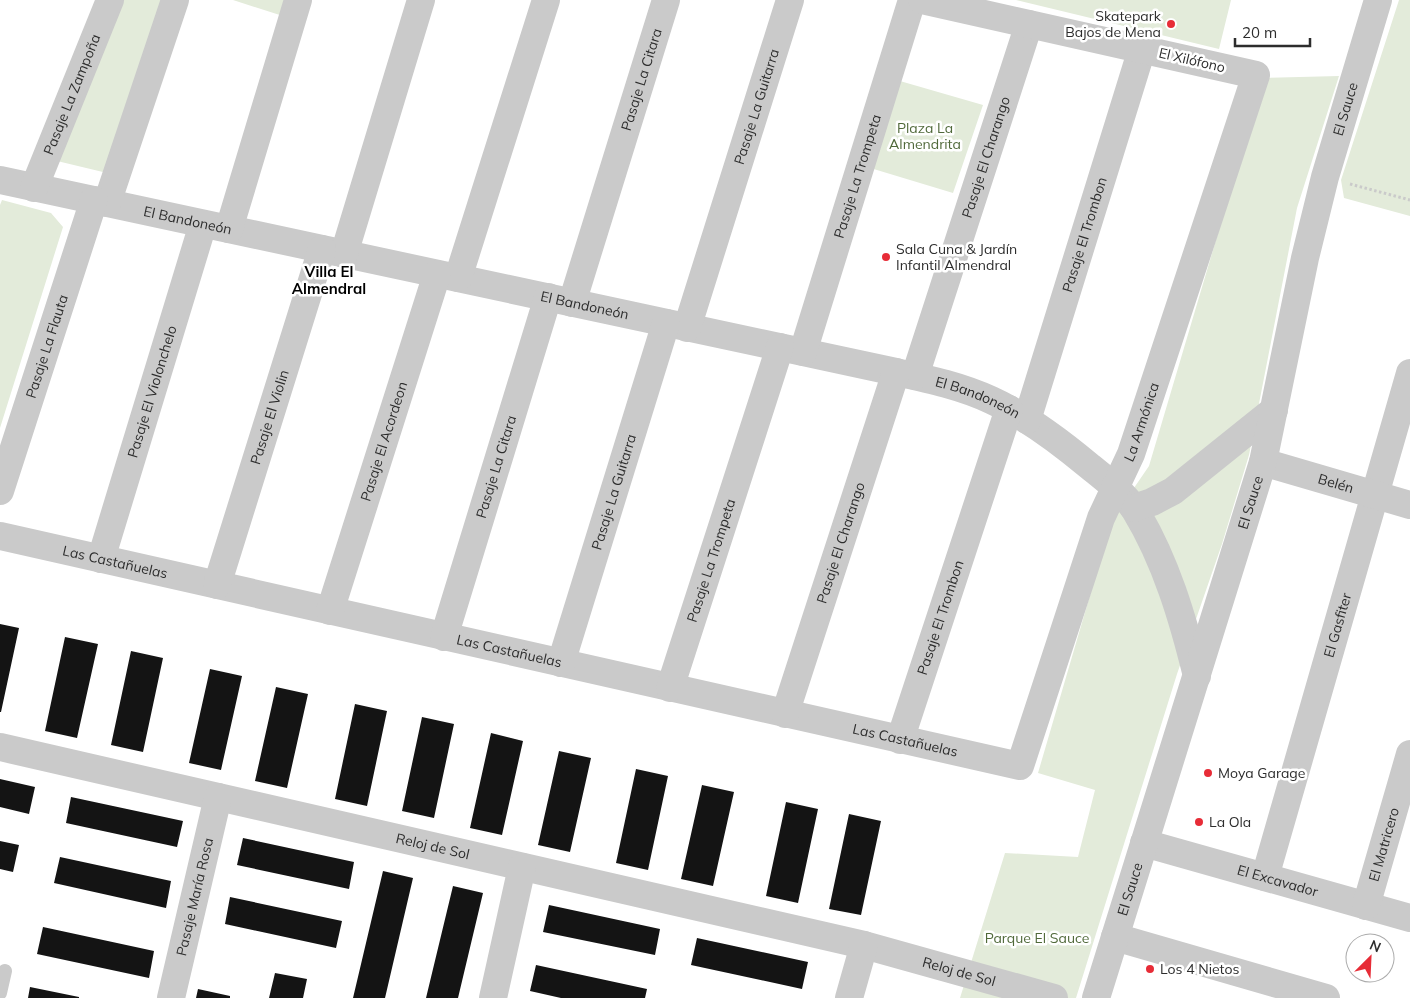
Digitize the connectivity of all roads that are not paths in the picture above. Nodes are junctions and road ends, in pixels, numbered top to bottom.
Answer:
1 (110, 0) edge
2 (175, 0) edge
3 (298, 0) edge
4 (421, 0) edge
5 (546, 0) edge
6 (666, 0) edge
7 (790, 0) edge
8 (912, 0) edge
9 (922, 0) edge
10 (1378, 0) edge
11 (1029, 24) junction
12 (1142, 49) junction
13 (1256, 75) joint
14 (0, 180) edge
15 (34, 188) junction
16 (100, 202) junction
17 (216, 227) junction
18 (333, 251) junction
19 (448, 276) junction
20 (560, 300) junction
21 (677, 325) junction
22 (791, 350) junction
23 (1410, 373) edge
24 (906, 374) junction
25 (1274, 410) junction
26 (1018, 414) junction
27 (1263, 462) junction
28 (1115, 487) junction
29 (0, 491) edge
30 (1375, 495) junction
31 (1410, 505) edge
32 (1134, 508) junction
33 (0, 536) edge
34 (101, 559) junction
35 (217, 585) junction
36 (330, 611) junction
37 (444, 636) junction
38 (560, 663) junction
39 (1197, 676) junction
40 (670, 688) junction
41 (785, 714) junction
42 (900, 740) junction
43 (0, 747) edge
44 (1410, 754) edge
45 (1020, 766) joint
46 (218, 796) junction
47 (1144, 843) junction
48 (522, 866) junction
49 (1265, 877) junction
50 (1366, 906) junction
51 (1410, 918) edge
52 (1115, 937) junction
53 (864, 945) junction
54 (5, 971) dead end
55 (0, 993) edge
56 (170, 998) edge
57 (493, 998) edge
58 (848, 998) edge
59 (1054, 998) edge
60 (1096, 998) edge
61 (1326, 998) edge

1 - 15 street, Pasaje La Zampoña
2 - 16 street, Pasaje La Flauta
3 - 17 street, Pasaje El Violonchelo
4 - 18 street, Pasaje El Violin
5 - 19 street, Pasaje El Acordeon
6 - 20 street, Pasaje La Citara
7 - 21 street, Pasaje La Guitarra
8 - 22 street, Pasaje La Trompeta
9 - 11 street, El Xilófono
10 - 25 street, El Sauce
11 - 12 street, El Xilófono
11 - 24 street, Pasaje El Charango
12 - 13 street, El Xilófono
12 - 26 street, Pasaje El Trombon
13 - 28 street, La Armónica
14 - 15 street, El Bandoneón
15 - 16 street, El Bandoneón
16 - 17 street, El Bandoneón
16 - 29 street, Pasaje La Flauta
17 - 18 street, El Bandoneón
17 - 34 street, Pasaje El Violonchelo
18 - 19 street, El Bandoneón
18 - 35 street, Pasaje El Violin
19 - 20 street, El Bandoneón
19 - 36 street, Pasaje El Acordeon
20 - 21 street, El Bandoneón
20 - 37 street, Pasaje La Citara
21 - 22 street, El Bandoneón
21 - 38 street, Pasaje La Guitarra
22 - 24 street, El Bandoneón
22 - 40 street, Pasaje La Trompeta
23 - 30 street, El Gasfiter
24 - 26 street, El Bandoneón
24 - 41 street, Pasaje El Charango
25 - 27 street, El Sauce
25 - 32 street
26 - 28 street, El Bandoneón
26 - 42 street, Pasaje El Trombon
27 - 30 street, Belén
27 - 39 street, El Sauce
28 - 32 street, El Bandoneón
28 - 45 street, La Armónica
30 - 31 street, Belén
30 - 49 street, El Gasfiter
32 - 39 street, El Bandoneón
33 - 34 street, Las Castañuelas
34 - 35 street, Las Castañuelas
35 - 36 street, Las Castañuelas
36 - 37 street, Las Castañuelas
37 - 38 street, Las Castañuelas
38 - 40 street, Las Castañuelas
39 - 47 street, El Sauce
40 - 41 street, Las Castañuelas
41 - 42 street, Las Castañuelas
42 - 45 street, Las Castañuelas
43 - 46 street, Reloj de Sol
44 - 50 street, El Matricero
46 - 48 street, Reloj de Sol
46 - 56 street, Pasaje María Rosa
47 - 49 street, El Excavador
47 - 52 street, El Sauce
48 - 53 street, Reloj de Sol
48 - 57 street
49 - 50 street, El Excavador
50 - 51 street, El Excavador
52 - 60 street, El Sauce
52 - 61 street
53 - 58 street
53 - 59 street, Reloj de Sol
54 - 55 lane

